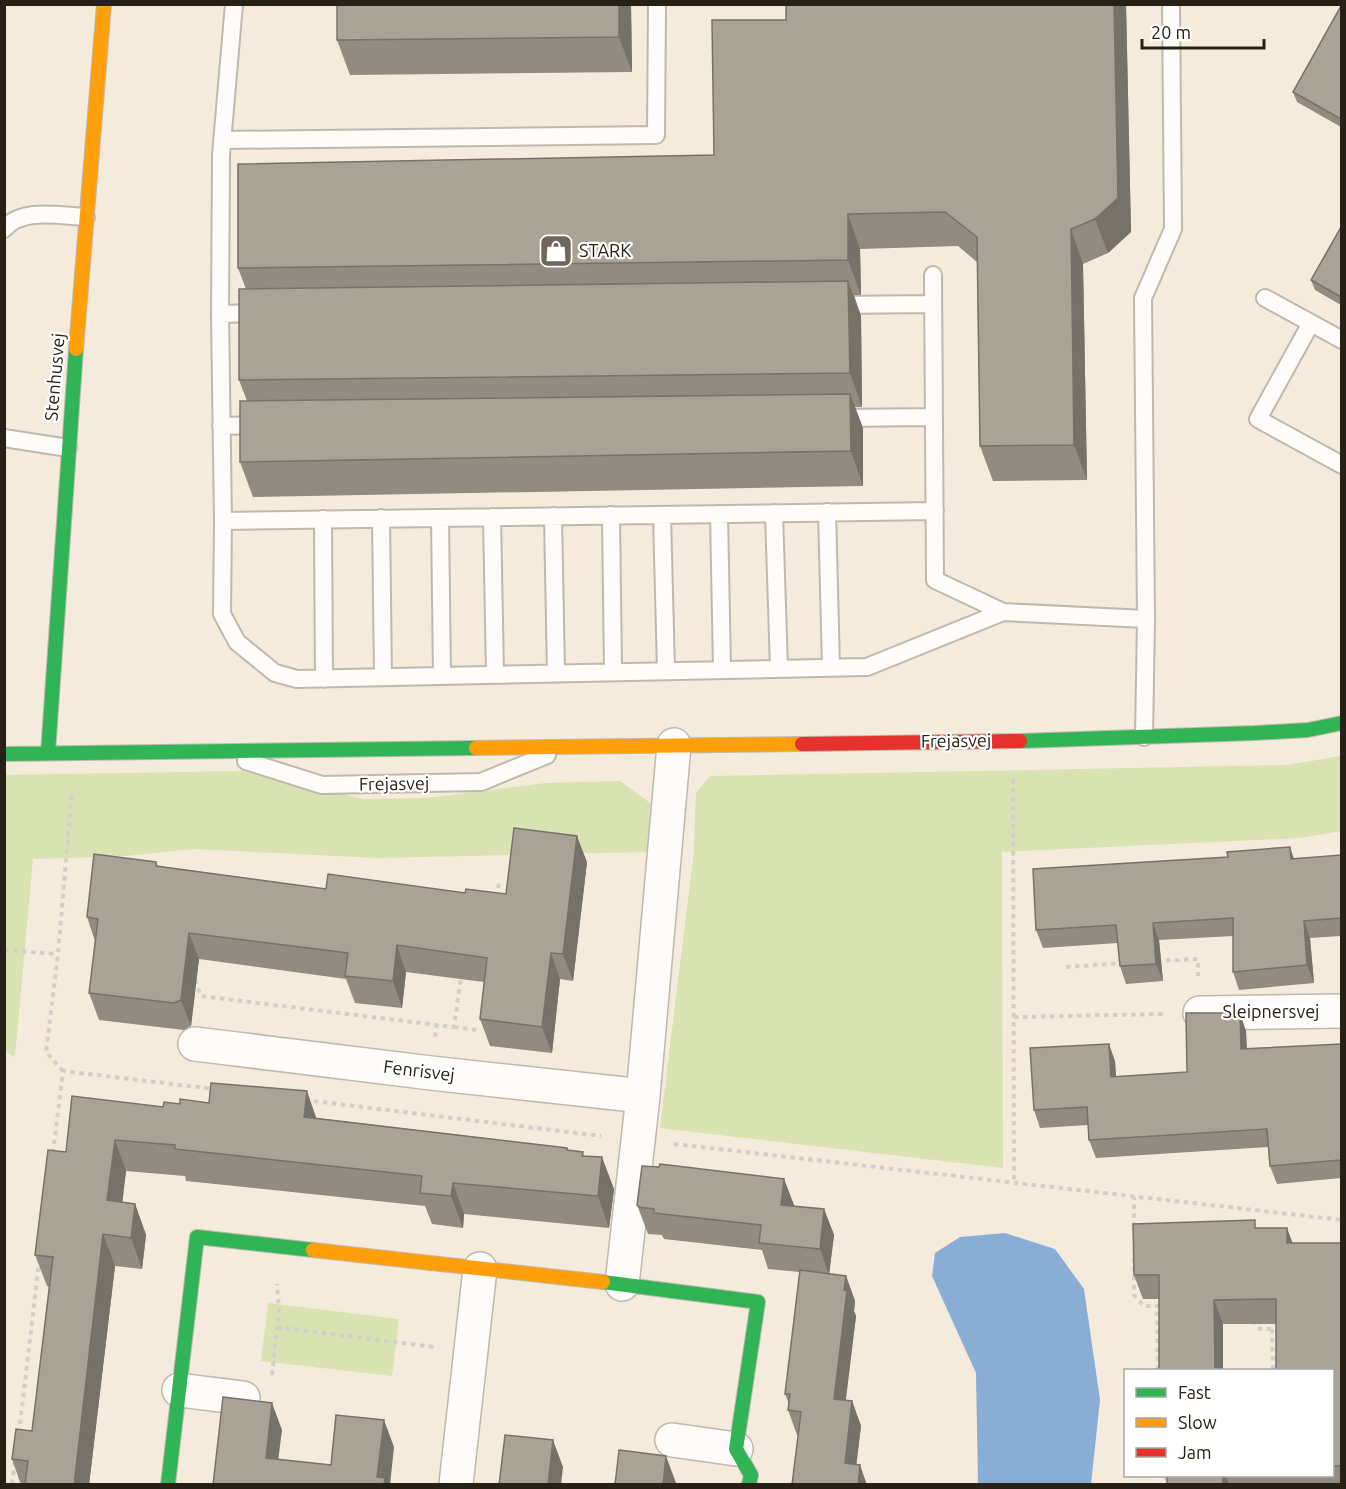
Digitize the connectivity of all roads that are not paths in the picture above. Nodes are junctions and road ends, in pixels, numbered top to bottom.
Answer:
1 (104, 4) edge
2 (234, 4) edge
3 (657, 4) edge
4 (1172, 4) edge
5 (222, 140) junction
6 (86, 216) junction
7 (4, 229) edge
8 (933, 275) dead end
9 (1265, 298) dead end
10 (933, 304) junction
11 (814, 305) edge
12 (279, 313) edge
13 (220, 314) junction
14 (1311, 323) junction
15 (1341, 340) edge
16 (934, 417) junction
17 (815, 418) edge
18 (281, 425) edge
19 (221, 426) junction
20 (4, 438) edge
21 (68, 448) junction
22 (1341, 465) edge
23 (935, 511) junction
24 (827, 512) junction
25 (774, 513) junction
26 (719, 514) junction
27 (611, 515) junction
28 (662, 515) junction
29 (553, 516) junction
30 (492, 517) junction
31 (381, 518) junction
32 (440, 518) junction
33 (323, 519) junction
34 (223, 521) junction
35 (1003, 612) junction
36 (1146, 619) junction
37 (831, 667) junction
38 (722, 669) junction
39 (779, 669) junction
40 (666, 671) junction
41 (613, 672) junction
42 (556, 673) junction
43 (495, 674) junction
44 (442, 676) junction
45 (383, 677) junction
46 (324, 679) junction
47 (1341, 723) edge
48 (1144, 737) junction
49 (674, 745) junction
50 (570, 746) junction
51 (217, 752) junction
52 (48, 753) junction
53 (4, 754) edge
54 (1341, 1011) edge
55 (1200, 1012) edge
56 (195, 1044) dead end
57 (643, 1096) junction
58 (480, 1269) junction
59 (622, 1284) junction
60 (179, 1390) junction
61 (243, 1398) edge
62 (672, 1440) dead end
63 (736, 1449) junction
64 (168, 1485) edge
65 (456, 1485) edge
66 (749, 1485) edge

1 - 6 street, Stenhusvej
2 - 5 lane
3 - 5 lane
4 - 36 lane
5 - 13 lane
6 - 7 lane
6 - 21 street, Stenhusvej
8 - 10 lane
9 - 14 lane
10 - 11 lane
10 - 16 lane
12 - 13 lane
13 - 19 lane
14 - 15 lane
14 - 22 lane
16 - 17 lane
16 - 23 lane
18 - 19 lane
19 - 34 lane
20 - 21 lane
21 - 52 street, Stenhusvej
23 - 24 lane
23 - 35 lane
24 - 25 lane
24 - 37 lane
25 - 26 lane
25 - 39 lane
26 - 28 lane
26 - 38 lane
27 - 28 lane
27 - 29 lane
27 - 41 lane
28 - 40 lane
29 - 30 lane
29 - 42 lane
30 - 32 lane
30 - 43 lane
31 - 32 lane
31 - 33 lane
31 - 45 lane
32 - 44 lane
33 - 34 lane
33 - 46 lane
34 - 46 lane
35 - 36 lane
35 - 37 lane
36 - 48 lane
37 - 39 lane
38 - 39 lane
38 - 40 lane
40 - 41 lane
41 - 42 lane
42 - 43 lane
43 - 44 lane
44 - 45 lane
45 - 46 lane
47 - 48 street, Frejasvej
48 - 49 street, Frejasvej
49 - 50 street, Frejasvej
49 - 57 street
50 - 51 street, Frejasvej
50 - 51 lane, Frejasvej
51 - 52 street, Frejasvej
52 - 53 street, Frejasvej
54 - 55 street, Sleipnersvej
56 - 57 street, Fenrisvej
57 - 59 street
58 - 59 street
58 - 60 street
58 - 65 street
59 - 63 street
60 - 61 street
60 - 64 street
62 - 63 street
63 - 66 street

